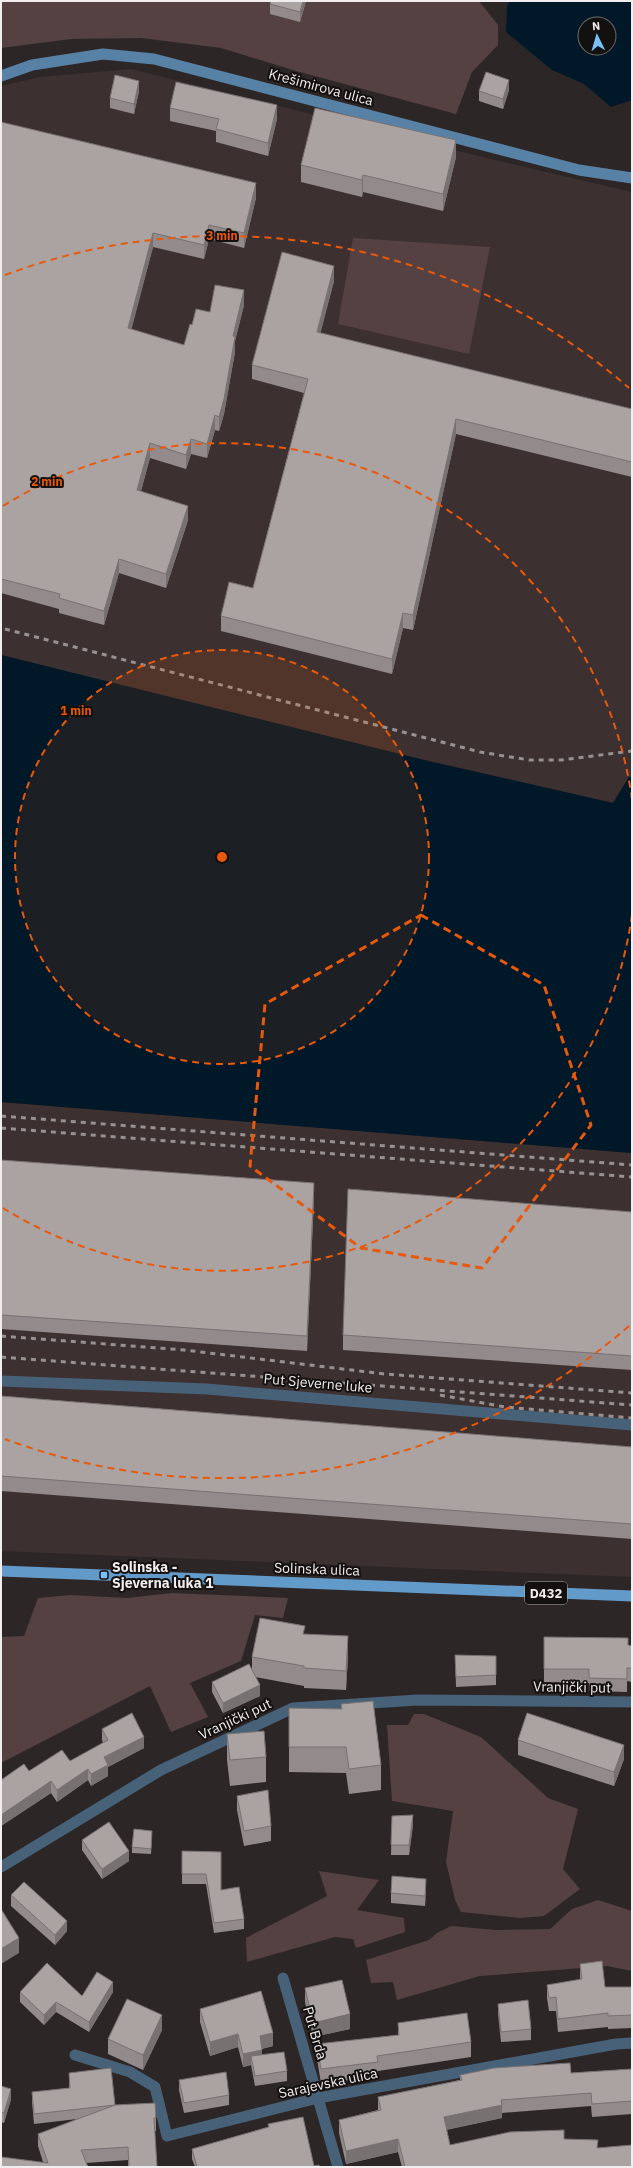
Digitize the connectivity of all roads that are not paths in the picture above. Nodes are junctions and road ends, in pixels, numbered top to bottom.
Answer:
1 (1, 76) edge
2 (632, 178) edge
3 (1, 1381) edge
4 (632, 1425) edge
5 (1, 1571) edge
6 (632, 1596) edge
7 (632, 1702) edge
8 (1, 1867) edge
9 (283, 1978) dead end
10 (632, 2043) edge
11 (75, 2055) dead end
12 (318, 2098) junction
13 (338, 2167) edge

1 - 2 main road, Krešimirova ulica
3 - 4 street, Put Sjeverne luke
5 - 6 main road, Solinska ulica / D432
7 - 8 street, Vranjički put
9 - 12 street, Put Brda
10 - 12 street, Sarajevska ulica
11 - 12 street, Sarajevska ulica
12 - 13 street, Put Brda

